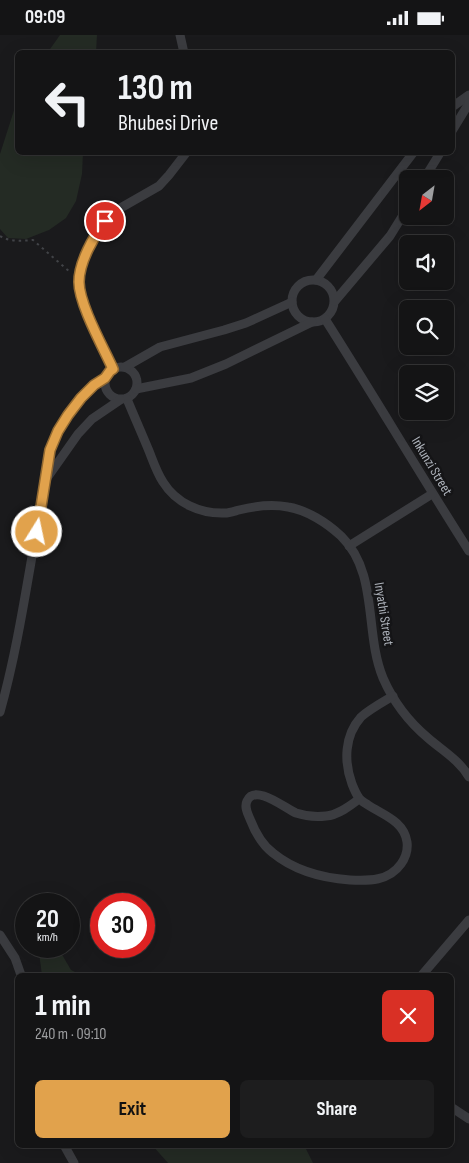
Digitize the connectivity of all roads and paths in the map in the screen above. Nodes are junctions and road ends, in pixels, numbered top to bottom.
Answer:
1 (180, 35) edge
2 (183, 50) edge
3 (469, 95) edge
4 (469, 103) edge
5 (455, 105) edge
6 (455, 126) edge
7 (184, 155) edge
8 (411, 155) edge
9 (439, 155) edge
10 (430, 170) edge
11 (399, 221) edge
12 (0, 236) edge
13 (79, 277) junction
14 (316, 280) junction
15 (335, 301) junction
16 (292, 302) junction
17 (325, 319) junction
18 (312, 322) junction
19 (125, 367) junction
20 (113, 369) junction
21 (105, 378) junction
22 (136, 389) junction
23 (124, 399) junction
24 (46, 478) junction
25 (432, 494) junction
26 (350, 546) junction
27 (469, 551) edge
28 (392, 696) junction
29 (0, 712) edge
30 (468, 773) edge
31 (359, 799) junction
32 (469, 920) edge
33 (1, 940) edge
34 (20, 973) edge
35 (424, 973) edge
36 (454, 1109) edge
37 (469, 1119) edge
38 (66, 1148) edge
39 (74, 1163) edge

1 - 2 street
3 - 5 street
4 - 6 street
7 - 13 street
8 - 14 street
9 - 10 street
11 - 15 street
12 - 13 path
13 - 20 street
14 - 15 street
14 - 16 street
15 - 17 street
16 - 18 street
16 - 19 street
17 - 18 street
17 - 25 street, Inkunzi Street
18 - 22 street
19 - 20 street
19 - 22 street
20 - 21 street
21 - 23 street
21 - 24 street
22 - 23 street
23 - 24 street
23 - 26 street, Inyathi Street
24 - 29 street
25 - 26 street
25 - 27 street, Inkunzi Street
26 - 28 street, Inyathi Street
28 - 30 street, Inyathi Street
28 - 31 street
31 - 31 street
32 - 35 street
33 - 34 street
36 - 37 street
38 - 39 street

